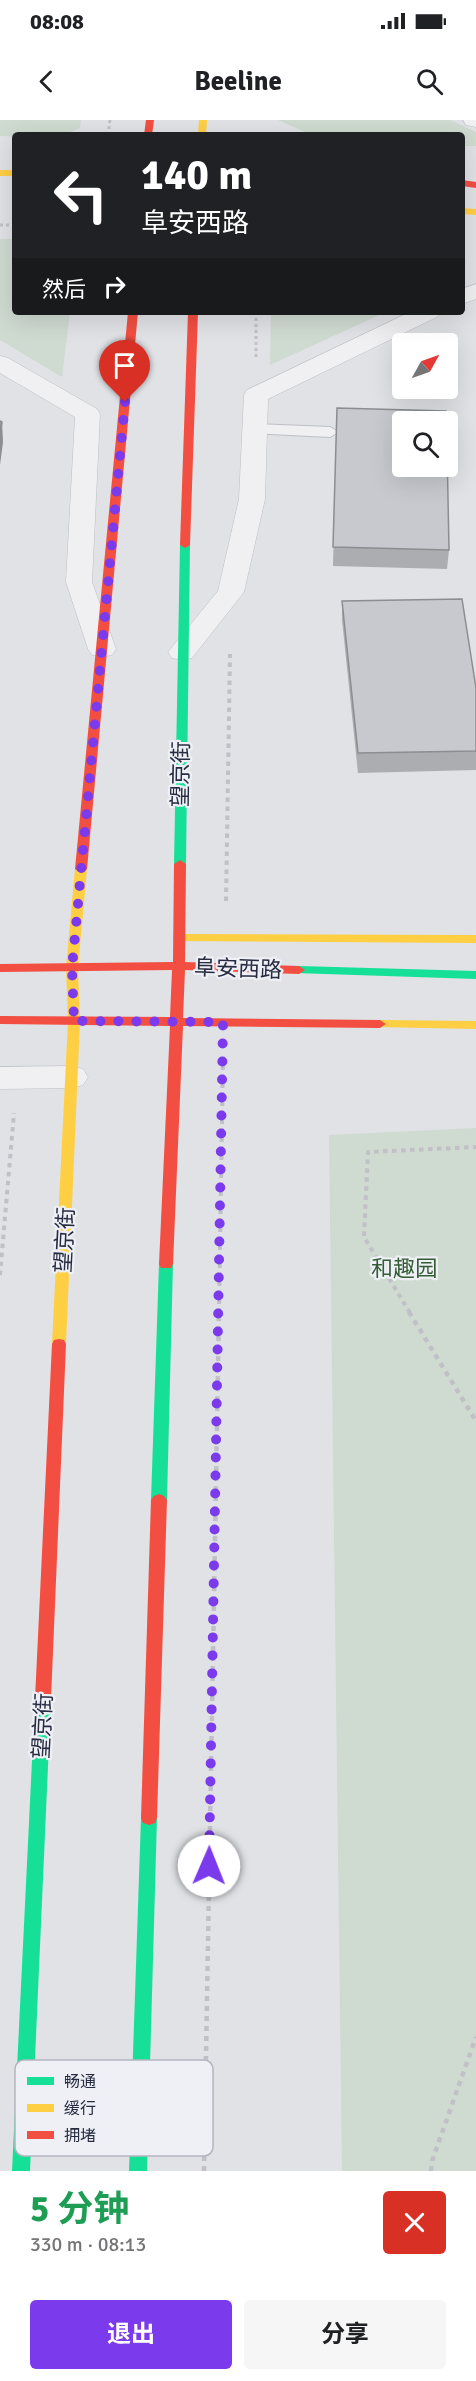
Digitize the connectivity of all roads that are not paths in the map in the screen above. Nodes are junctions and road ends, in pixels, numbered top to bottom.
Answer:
1 (133, 315) edge
2 (194, 315) edge
3 (423, 315) edge
4 (0, 363) edge
5 (255, 429) junction
6 (330, 432) dead end
7 (102, 649) junction
8 (182, 652) junction
9 (179, 938) junction
10 (476, 939) edge
11 (178, 966) junction
12 (0, 968) edge
13 (72, 968) junction
14 (476, 975) edge
15 (0, 1020) edge
16 (74, 1021) junction
17 (174, 1021) junction
18 (476, 1025) edge
19 (72, 1077) junction
20 (0, 1078) edge
21 (26, 2060) edge
22 (141, 2060) edge
23 (22, 2156) edge
24 (138, 2156) edge
25 (21, 2171) edge
26 (138, 2171) edge

1 - 7 main road, 望京街
2 - 8 main road, 望京街
3 - 5 street
4 - 7 street
5 - 6 lane
5 - 8 street
7 - 13 main road, 望京街
8 - 9 main road, 望京街
9 - 10 main road
9 - 11 main road, 望京街
11 - 13 main road, 阜安西路
11 - 14 main road, 阜安西路
11 - 17 main road, 望京街
12 - 13 main road, 阜安西路
13 - 16 main road, 望京街
15 - 16 main road
16 - 17 main road
16 - 19 main road, 望京街
17 - 18 main road
17 - 22 main road, 望京街
19 - 20 street
19 - 21 main road, 望京街
23 - 25 main road, 望京街
24 - 26 main road, 望京街

